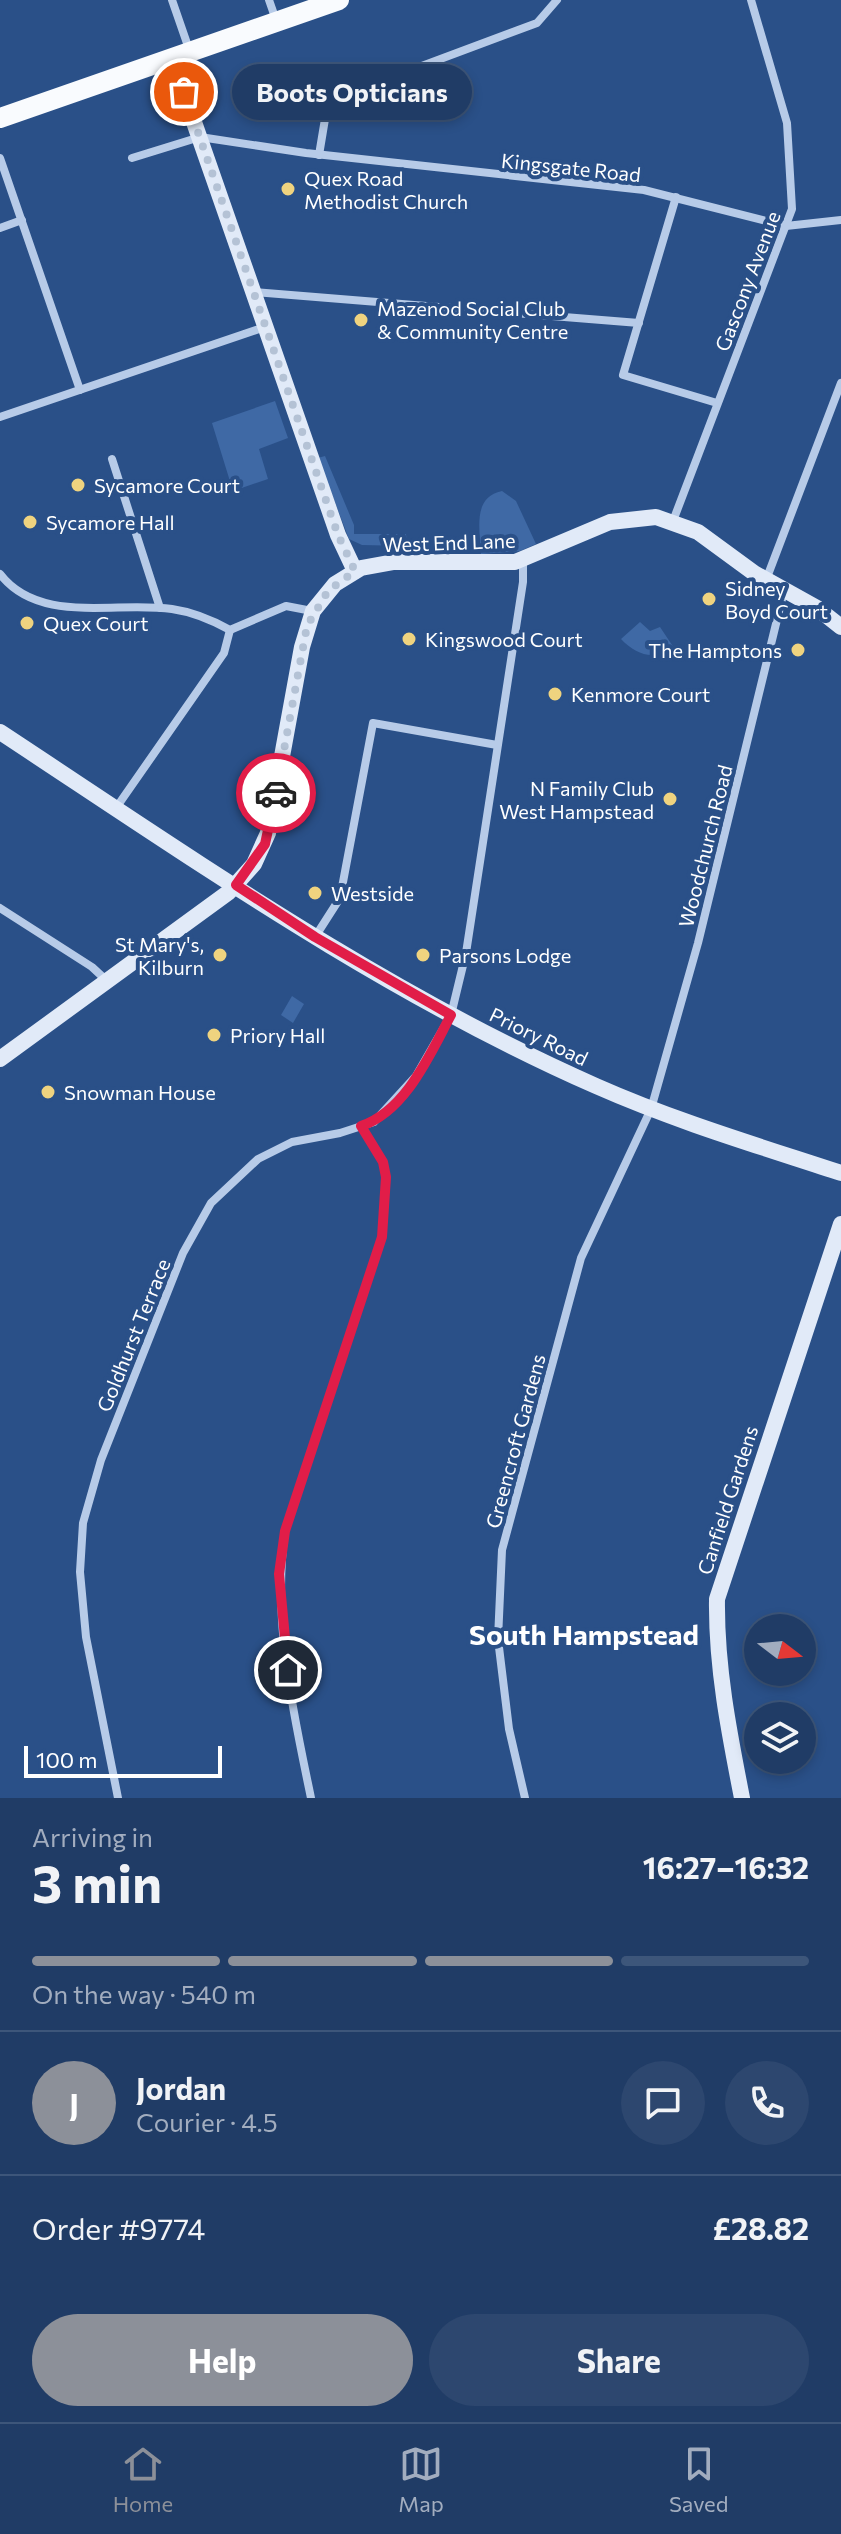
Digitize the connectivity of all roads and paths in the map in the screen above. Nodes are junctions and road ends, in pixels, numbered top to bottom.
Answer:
1 (172, 0) edge
2 (269, 0) edge
3 (339, 0) edge
4 (557, 0) edge
5 (751, 0) edge
6 (277, 23) junction
7 (181, 56) junction
8 (0, 118) edge
9 (200, 137) junction
10 (319, 155) junction
11 (0, 158) edge
12 (132, 158) dead end
13 (676, 197) junction
14 (22, 220) junction
15 (841, 220) edge
16 (786, 226) junction
17 (0, 228) edge
18 (253, 292) junction
19 (639, 323) junction
20 (265, 327) junction
21 (841, 383) edge
22 (80, 390) junction
23 (717, 403) junction
24 (0, 417) edge
25 (112, 459) dead end
26 (673, 521) junction
27 (523, 560) junction
28 (355, 571) junction
29 (0, 574) edge
30 (766, 580) junction
31 (784, 590) junction
32 (160, 608) junction
33 (313, 611) junction
34 (841, 627) edge
35 (230, 630) junction
36 (0, 732) edge
37 (497, 745) junction
38 (116, 808) junction
39 (236, 885) junction
40 (0, 908) edge
41 (315, 937) junction
42 (106, 980) junction
43 (451, 1015) junction
44 (0, 1059) edge
45 (651, 1109) junction
46 (361, 1126) junction
47 (841, 1173) edge
48 (841, 1224) edge
49 (118, 1798) edge
50 (311, 1798) edge
51 (525, 1798) edge
52 (742, 1798) edge

1 - 7 street
2 - 6 street
3 - 6 main road
4 - 10 street
5 - 16 street, Gascony Avenue
6 - 7 main road
7 - 8 main road
7 - 9 main road
9 - 10 street, Kingsgate Road
9 - 12 street
9 - 18 main road
10 - 13 street, Kingsgate Road
11 - 14 street
13 - 16 street, Kingsgate Road
13 - 19 street
14 - 17 street
14 - 22 street
15 - 16 street, Kingsgate Road
16 - 23 street, Gascony Avenue
18 - 19 street
18 - 20 main road
19 - 23 street
20 - 22 street
20 - 28 main road
21 - 30 street
22 - 24 street
23 - 26 street, Gascony Avenue
25 - 32 street
26 - 27 main road, West End Lane
26 - 30 main road, West End Lane
27 - 28 main road, West End Lane
27 - 37 street, Goldhurst Terrace
28 - 33 main road
29 - 32 street
30 - 31 main road, West End Lane
31 - 34 main road, West End Lane
31 - 45 street, Woodchurch Road
32 - 35 street
33 - 35 street
33 - 39 main road
35 - 38 street
36 - 38 main road, Priory Road
37 - 41 street
37 - 43 street, Goldhurst Terrace
38 - 39 main road, Priory Road
39 - 41 main road, Priory Road
39 - 42 main road
40 - 42 street
41 - 43 main road, Priory Road
42 - 44 main road
43 - 45 main road, Priory Road
43 - 46 street, Goldhurst Terrace
45 - 47 main road, Priory Road
45 - 51 street, Greencroft Gardens
46 - 49 street, Goldhurst Terrace
46 - 50 street
48 - 52 main road, Canfield Gardens

